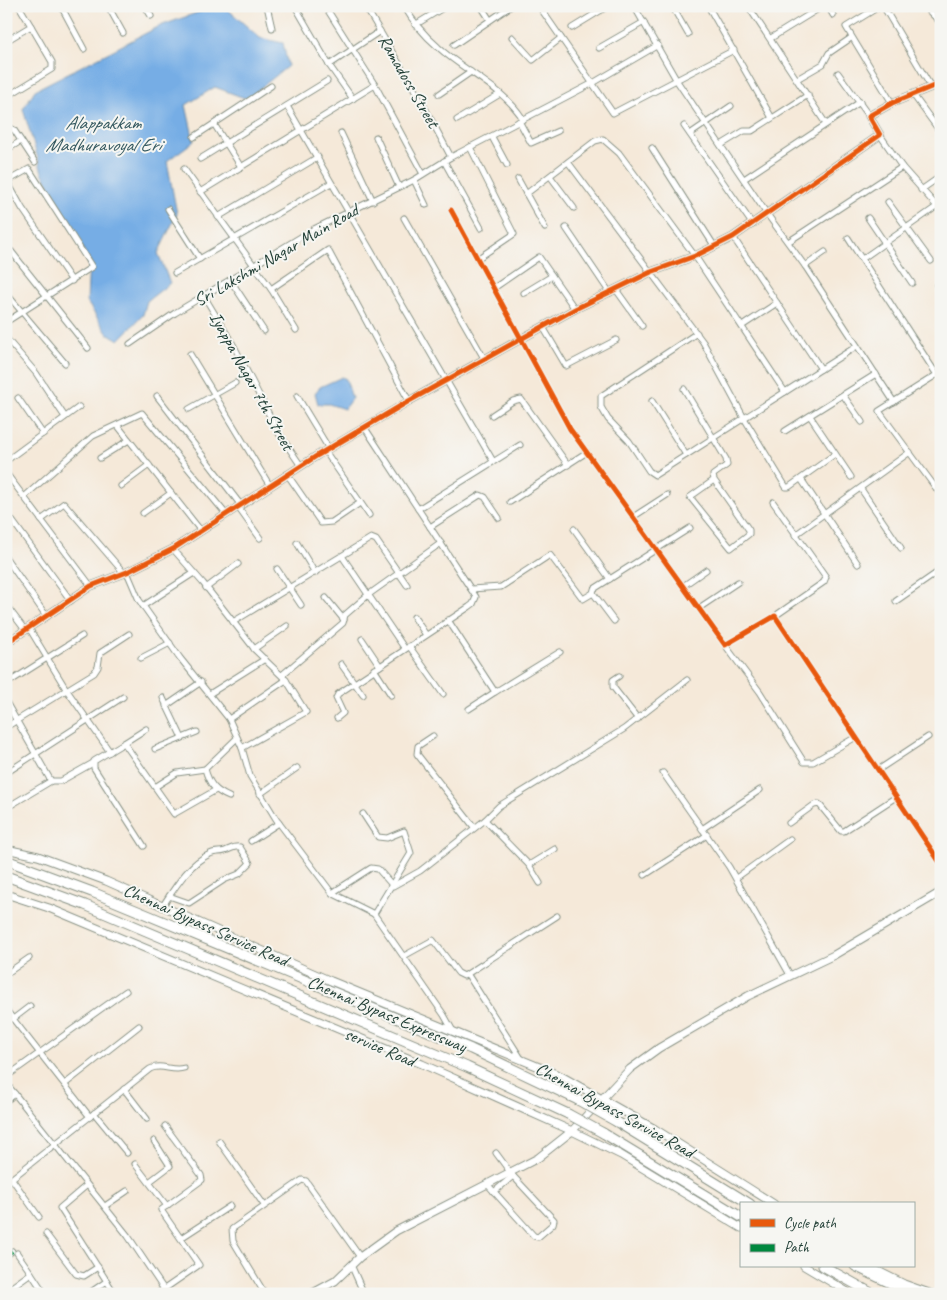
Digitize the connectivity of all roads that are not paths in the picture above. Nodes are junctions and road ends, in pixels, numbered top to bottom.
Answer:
1 (18, 6) edge
2 (61, 6) edge
3 (108, 6) edge
4 (145, 6) edge
5 (267, 6) edge
6 (295, 6) edge
7 (325, 6) edge
8 (378, 6) edge
9 (404, 6) edge
10 (446, 6) edge
11 (481, 6) edge
12 (511, 6) edge
13 (539, 6) edge
14 (608, 6) edge
15 (634, 6) edge
16 (672, 6) edge
17 (708, 6) edge
18 (748, 6) edge
19 (823, 6) edge
20 (828, 6) edge
21 (881, 6) edge
22 (924, 6) edge
23 (367, 9) edge
24 (833, 15) dead end
25 (151, 16) dead end
26 (490, 20) junction
27 (644, 22) junction
28 (941, 23) edge
29 (415, 25) junction
30 (31, 26) junction
31 (272, 28) dead end
32 (572, 28) dead end
33 (380, 31) junction
34 (123, 34) dead end
35 (688, 34) dead end
36 (512, 37) dead end
37 (561, 38) junction
38 (771, 38) junction
39 (852, 38) junction
40 (6, 42) edge
41 (454, 45) dead end
42 (658, 45) junction
43 (84, 48) dead end
44 (599, 48) dead end
45 (734, 50) junction
46 (352, 51) junction
47 (329, 65) junction
48 (471, 72) junction
49 (838, 73) dead end
50 (797, 79) junction
51 (327, 81) dead end
52 (677, 81) junction
53 (593, 83) junction
54 (941, 83) edge
55 (375, 85) junction
56 (271, 86) dead end
57 (931, 88) junction
58 (439, 94) dead end
59 (500, 94) junction
60 (808, 95) junction
61 (914, 96) junction
62 (6, 97) edge
63 (353, 99) junction
64 (860, 102) junction
65 (892, 103) junction
66 (287, 106) junction
67 (731, 106) dead end
68 (869, 116) junction
69 (772, 118) junction
70 (457, 120) dead end
71 (521, 120) junction
72 (706, 122) junction
73 (214, 124) junction
74 (826, 124) junction
75 (6, 126) edge
76 (684, 126) dead end
77 (302, 130) junction
78 (558, 131) dead end
79 (341, 133) dead end
80 (941, 133) edge
81 (690, 134) junction
82 (880, 135) junction
83 (492, 136) junction
84 (194, 137) dead end
85 (376, 137) dead end
86 (21, 141) junction
87 (226, 143) junction
88 (721, 146) junction
89 (470, 147) junction
90 (652, 148) dead end
91 (6, 150) edge
92 (318, 157) junction
93 (451, 157) junction
94 (200, 159) dead end
95 (444, 161) junction
96 (35, 162) dead end
97 (568, 162) junction
98 (507, 165) dead end
99 (241, 167) junction
100 (902, 167) junction
101 (184, 169) dead end
102 (423, 174) junction
103 (550, 176) junction
104 (941, 176) edge
105 (518, 179) dead end
106 (744, 179) junction
107 (414, 180) junction
108 (7, 181) edge
109 (330, 183) junction
110 (399, 187) junction
111 (921, 190) junction
112 (200, 192) junction
113 (526, 194) junction
114 (373, 201) junction
115 (888, 202) dead end
116 (426, 205) dead end
117 (574, 208) dead end
118 (168, 209) dead end
119 (938, 209) edge
120 (451, 210) dead end
121 (348, 214) junction
122 (767, 214) junction
123 (218, 217) junction
124 (404, 218) dead end
125 (868, 218) dead end
126 (753, 225) junction
127 (480, 228) dead end
128 (545, 228) dead end
129 (566, 228) dead end
130 (906, 228) junction
131 (733, 237) junction
132 (232, 238) junction
133 (848, 238) dead end
134 (788, 242) junction
135 (886, 242) junction
136 (715, 247) junction
137 (11, 251) dead end
138 (825, 252) dead end
139 (696, 256) junction
140 (200, 258) junction
141 (477, 259) junction
142 (862, 259) junction
143 (930, 261) dead end
144 (254, 266) junction
145 (805, 266) junction
146 (651, 272) junction
147 (175, 273) dead end
148 (552, 276) junction
149 (231, 280) junction
150 (72, 281) junction
151 (912, 283) dead end
152 (936, 285) dead end
153 (494, 288) junction
154 (271, 289) junction
155 (941, 291) edge
156 (613, 292) junction
157 (6, 293) edge
158 (524, 293) dead end
159 (204, 296) junction
160 (47, 297) junction
161 (777, 303) junction
162 (576, 309) junction
163 (22, 313) junction
164 (6, 322) edge
165 (642, 326) dead end
166 (742, 326) junction
167 (543, 327) junction
168 (296, 330) dead end
169 (264, 332) dead end
170 (696, 333) junction
171 (6, 338) edge
172 (521, 339) junction
173 (616, 340) dead end
174 (130, 344) dead end
175 (857, 346) junction
176 (88, 348) dead end
177 (190, 354) dead end
178 (486, 360) junction
179 (65, 363) dead end
180 (821, 369) junction
181 (939, 373) edge
182 (876, 374) junction
183 (446, 382) junction
184 (235, 383) dead end
185 (684, 389) dead end
186 (785, 392) junction
187 (214, 394) junction
188 (843, 395) junction
189 (157, 396) dead end
190 (297, 396) dead end
191 (18, 398) dead end
192 (410, 402) junction
193 (652, 402) dead end
194 (894, 402) junction
195 (78, 407) dead end
196 (189, 409) dead end
197 (492, 415) dead end
198 (65, 416) junction
199 (810, 416) junction
200 (744, 418) junction
201 (862, 422) dead end
202 (118, 426) junction
203 (365, 428) junction
204 (785, 431) dead end
205 (43, 434) junction
206 (713, 438) junction
207 (129, 440) junction
208 (520, 445) dead end
209 (327, 450) junction
210 (586, 452) junction
211 (910, 452) junction
212 (836, 454) junction
213 (686, 455) junction
214 (100, 458) dead end
215 (6, 461) edge
216 (493, 461) junction
217 (149, 465) junction
218 (568, 465) junction
219 (301, 466) junction
220 (6, 473) edge
221 (288, 474) junction
222 (851, 477) dead end
223 (801, 479) junction
224 (714, 480) junction
225 (121, 486) dead end
226 (270, 486) junction
227 (861, 489) junction
228 (172, 493) junction
229 (941, 494) edge
230 (667, 495) dead end
231 (24, 497) junction
232 (510, 502) dead end
233 (773, 502) dead end
234 (360, 503) junction
235 (239, 505) junction
236 (418, 509) junction
237 (6, 512) edge
238 (143, 513) dead end
239 (824, 513) junction
240 (226, 514) junction
241 (369, 515) dead end
242 (633, 517) junction
243 (499, 518) dead end
244 (42, 520) junction
245 (430, 526) junction
246 (690, 528) dead end
247 (574, 529) dead end
248 (201, 531) junction
249 (795, 534) junction
250 (260, 538) dead end
251 (297, 543) dead end
252 (441, 543) junction
253 (901, 548) dead end
254 (173, 549) junction
255 (657, 550) junction
256 (342, 556) junction
257 (6, 558) edge
258 (238, 564) dead end
259 (858, 564) dead end
260 (278, 569) dead end
261 (706, 570) dead end
262 (941, 570) edge
263 (125, 573) junction
264 (194, 573) junction
265 (315, 573) junction
266 (399, 573) junction
267 (610, 579) junction
268 (738, 582) dead end
269 (407, 584) dead end
270 (91, 586) junction
271 (683, 586) junction
272 (206, 588) junction
273 (290, 588) junction
274 (472, 589) junction
275 (593, 593) junction
276 (368, 595) junction
277 (326, 598) dead end
278 (71, 600) junction
279 (896, 601) dead end
280 (6, 605) edge
281 (301, 605) dead end
282 (143, 606) junction
283 (699, 608) junction
284 (414, 616) dead end
285 (775, 616) junction
286 (48, 617) junction
287 (344, 620) junction
288 (448, 620) junction
289 (614, 621) dead end
290 (232, 622) junction
291 (287, 626) dead end
292 (27, 629) junction
293 (130, 634) dead end
294 (426, 635) junction
295 (82, 636) dead end
296 (362, 639) dead end
297 (6, 643) edge
298 (170, 643) junction
299 (725, 645) junction
300 (407, 647) junction
301 (254, 649) junction
302 (560, 652) dead end
303 (47, 658) junction
304 (141, 658) dead end
305 (265, 659) junction
306 (341, 664) dead end
307 (380, 666) junction
308 (374, 670) junction
309 (620, 676) dead end
310 (284, 678) junction
311 (687, 680) dead end
312 (200, 682) junction
313 (354, 683) junction
314 (6, 684) edge
315 (66, 688) junction
316 (495, 692) junction
317 (211, 694) junction
318 (391, 694) dead end
319 (443, 694) dead end
320 (363, 695) dead end
321 (123, 697) dead end
322 (163, 698) dead end
323 (6, 702) edge
324 (166, 706) junction
325 (469, 709) dead end
326 (337, 718) dead end
327 (638, 718) junction
328 (87, 719) junction
329 (229, 719) junction
330 (17, 720) junction
331 (6, 727) edge
332 (146, 729) dead end
333 (197, 732) dead end
334 (433, 736) dead end
335 (928, 736) dead end
336 (856, 737) junction
337 (182, 738) junction
338 (237, 738) junction
339 (124, 743) junction
340 (242, 748) junction
341 (155, 749) dead end
342 (110, 752) junction
343 (36, 754) junction
344 (93, 763) junction
345 (297, 768) dead end
346 (206, 769) junction
347 (878, 770) junction
348 (6, 773) edge
349 (663, 773) dead end
350 (52, 782) junction
351 (155, 787) junction
352 (216, 790) junction
353 (760, 790) dead end
354 (260, 794) junction
355 (229, 797) dead end
356 (896, 797) junction
357 (6, 808) edge
358 (363, 814) dead end
359 (485, 820) junction
360 (279, 823) junction
361 (789, 823) dead end
362 (474, 827) junction
363 (702, 829) junction
364 (707, 835) junction
365 (790, 839) dead end
366 (251, 841) dead end
367 (144, 846) dead end
368 (6, 849) edge
369 (554, 849) dead end
370 (6, 860) edge
371 (941, 864) edge
372 (529, 865) junction
373 (645, 875) dead end
374 (6, 876) edge
375 (736, 878) junction
376 (540, 882) dead end
377 (393, 886) junction
378 (941, 892) edge
379 (332, 893) junction
380 (6, 894) edge
381 (169, 896) junction
382 (162, 907) junction
383 (374, 914) junction
384 (557, 916) dead end
385 (404, 956) junction
386 (29, 958) dead end
387 (6, 974) edge
388 (468, 975) junction
389 (790, 975) junction
390 (126, 990) dead end
391 (30, 1006) dead end
392 (6, 1010) edge
393 (13, 1019) junction
394 (139, 1026) dead end
395 (453, 1032) junction
396 (40, 1053) junction
397 (522, 1060) junction
398 (184, 1068) dead end
399 (6, 1077) edge
400 (6, 1083) edge
401 (65, 1084) junction
402 (124, 1089) junction
403 (15, 1094) junction
404 (601, 1099) junction
405 (6, 1101) edge
406 (92, 1115) junction
407 (147, 1119) dead end
408 (166, 1126) dead end
409 (572, 1131) junction
410 (154, 1141) dead end
411 (219, 1141) dead end
412 (56, 1144) junction
413 (127, 1153) dead end
414 (496, 1153) dead end
415 (135, 1164) dead end
416 (512, 1174) junction
417 (12, 1179) junction
418 (149, 1182) junction
419 (6, 1183) edge
420 (487, 1184) junction
421 (87, 1185) junction
422 (127, 1191) dead end
423 (494, 1192) junction
424 (747, 1202) edge
425 (771, 1202) edge
426 (264, 1205) junction
427 (105, 1206) junction
428 (167, 1206) junction
429 (230, 1206) dead end
430 (740, 1216) edge
431 (38, 1218) dead end
432 (740, 1227) edge
433 (46, 1234) dead end
434 (180, 1238) junction
435 (6, 1256) edge
436 (360, 1257) junction
437 (98, 1267) junction
438 (352, 1267) junction
439 (807, 1268) edge
440 (827, 1268) edge
441 (859, 1268) edge
442 (872, 1268) edge
443 (31, 1273) junction
444 (107, 1282) junction
445 (6, 1291) edge
446 (165, 1291) edge
447 (45, 1294) edge
448 (88, 1294) edge
449 (115, 1294) edge
450 (157, 1294) edge
451 (265, 1294) edge
452 (311, 1294) edge
453 (364, 1294) edge
454 (851, 1294) edge
455 (873, 1294) edge
456 (913, 1294) edge
457 (932, 1294) edge

1 - 30 street
2 - 43 street
3 - 34 street
4 - 25 street
5 - 31 street
6 - 47 street
7 - 46 street
8 - 23 street
9 - 29 street
10 - 29 street
11 - 26 street
12 - 26 street
13 - 37 street
14 - 32 street
15 - 27 street
16 - 35 street
17 - 45 street
18 - 38 street
19 - 38 street
20 - 24 street
21 - 39 street
21 - 57 street
22 - 28 street
23 - 33 street, Ramadoss Street
26 - 41 street
27 - 42 street
27 - 44 street
29 - 48 street
30 - 40 street
30 - 62 street
33 - 46 street
33 - 93 street, Ramadoss Street
36 - 37 street
37 - 53 street
38 - 50 street
39 - 50 street
39 - 65 street
42 - 52 street
42 - 53 street, Sri Lakshmi Nagar Main Road
45 - 52 street
45 - 69 street
46 - 47 street
46 - 55 street
47 - 63 street
48 - 58 street
48 - 59 street
49 - 64 street
50 - 60 street
51 - 66 street
52 - 53 street
52 - 72 street
53 - 71 street, Sri Lakshmi Nagar Main Road
54 - 57 street
55 - 63 street
55 - 102 street
56 - 73 street
57 - 61 street
59 - 70 street
59 - 71 street
60 - 69 street
60 - 74 street
61 - 65 street
61 - 80 street
63 - 77 street
64 - 68 street
64 - 74 street
65 - 68 street
66 - 77 street
66 - 87 street
67 - 72 street
68 - 82 street
69 - 88 street
71 - 78 street
71 - 83 street, Sri Lakshmi Nagar Main Road
72 - 81 street
72 - 88 street
73 - 84 street
73 - 87 street
74 - 106 street
75 - 86 street
76 - 81 street
77 - 92 street
77 - 99 street
79 - 114 street
81 - 126 street
82 - 100 street
82 - 122 street
83 - 89 street, Sri Lakshmi Nagar Main Road
83 - 98 street
85 - 110 street
86 - 91 street
86 - 96 street
87 - 94 street
87 - 99 street
88 - 106 street
89 - 93 street, Sri Lakshmi Nagar Main Road
89 - 141 street
90 - 136 street
92 - 109 street
92 - 123 street
93 - 95 street, Sri Lakshmi Nagar Main Road
95 - 102 street, Sri Lakshmi Nagar Main Road
95 - 127 street
97 - 103 street
97 - 139 street
97 - 146 street
99 - 112 street
100 - 111 street
100 - 134 street
101 - 112 street
102 - 107 street, Sri Lakshmi Nagar Main Road
103 - 113 street
103 - 117 street
104 - 111 street
105 - 113 street
106 - 122 street
107 - 110 street, Sri Lakshmi Nagar Main Road
107 - 116 street
108 - 150 street
108 - 150 street
109 - 121 street
109 - 132 street
110 - 114 street, Sri Lakshmi Nagar Main Road
111 - 119 street
112 - 123 street
113 - 128 street
114 - 121 street, Sri Lakshmi Nagar Main Road
115 - 130 street
118 - 140 street
119 - 130 street
120 - 141 street
121 - 144 street, Sri Lakshmi Nagar Main Road
121 - 183 street
122 - 126 street
122 - 134 street
123 - 132 street
124 - 178 street
125 - 135 street
126 - 131 street
129 - 156 street
130 - 135 street
130 - 143 street
131 - 136 street
131 - 161 street
132 - 140 street
132 - 144 street
133 - 142 street
134 - 145 street
135 - 142 street
135 - 151 street
136 - 139 street
137 - 160 street
138 - 145 street
139 - 146 street
139 - 166 street
140 - 147 street
141 - 153 street
142 - 181 street
144 - 149 street, Sri Lakshmi Nagar Main Road
144 - 154 street
145 - 175 street
146 - 156 street
146 - 170 street
148 - 153 street
148 - 158 street
148 - 162 street
149 - 159 street, Sri Lakshmi Nagar Main Road
149 - 169 street
150 - 160 street
152 - 155 street
153 - 172 street
154 - 168 street
154 - 192 street
156 - 162 street
156 - 165 street
157 - 163 street
159 - 174 street, Sri Lakshmi Nagar Main Road
159 - 219 street, Iyappa Nagar 7th Street
160 - 163 street
160 - 176 street
161 - 166 street
161 - 180 street
162 - 167 street
163 - 164 street
163 - 179 street
166 - 186 street
167 - 172 street
167 - 173 street
170 - 200 street
170 - 213 street
171 - 198 street
172 - 178 street
172 - 210 street
175 - 180 street
175 - 182 street
177 - 187 street
178 - 183 street
180 - 186 street
181 - 194 street
182 - 188 street
182 - 194 street
183 - 192 street
183 - 216 street
184 - 187 street
185 - 206 street
186 - 200 street
187 - 196 street
187 - 226 street
188 - 199 street
188 - 201 street
189 - 235 street
190 - 209 street
191 - 205 street
192 - 203 street
193 - 213 street
194 - 211 street
195 - 198 street
197 - 218 street
198 - 205 street
199 - 204 street
199 - 212 street
200 - 206 street
200 - 223 street
202 - 207 street
202 - 231 street
202 - 240 street
203 - 209 street
203 - 236 street
205 - 215 street
206 - 213 street
206 - 224 street
207 - 214 street
207 - 217 street
208 - 216 street
209 - 219 street
209 - 234 street
210 - 218 street
210 - 242 street
211 - 227 street
211 - 229 street
212 - 222 street
212 - 223 street
216 - 236 street
217 - 225 street
217 - 228 street
218 - 232 street
219 - 221 street
220 - 231 street
221 - 226 street
221 - 234 street
223 - 239 street
224 - 224 street
226 - 235 street
227 - 239 street
227 - 253 street
228 - 238 street
228 - 248 street
230 - 242 street
231 - 244 street
233 - 249 street
234 - 241 street
235 - 240 street
235 - 250 street
236 - 245 street
237 - 278 street
239 - 249 street
239 - 259 street
240 - 248 street
242 - 255 street
243 - 245 street
244 - 263 street
244 - 270 street
245 - 252 street
246 - 255 street
247 - 267 street
248 - 254 street
249 - 285 street
251 - 265 street
252 - 266 street
252 - 274 street
254 - 263 street
254 - 264 street
255 - 267 street
255 - 271 street
256 - 265 street
256 - 266 street
256 - 276 street
257 - 286 street
258 - 272 street
260 - 273 street
261 - 271 street
262 - 279 street
263 - 270 street
263 - 282 street
264 - 272 street
264 - 282 street
265 - 273 street
266 - 269 street
266 - 276 street
267 - 275 street
268 - 283 street
270 - 278 street
271 - 283 street
272 - 290 street
273 - 281 street
273 - 290 street
274 - 275 street
274 - 288 street
275 - 289 street
276 - 287 street
276 - 300 street
277 - 287 street
278 - 286 street
280 - 292 street
282 - 298 street
283 - 299 street
284 - 294 street
285 - 299 street
285 - 336 street
286 - 292 street
287 - 310 street
288 - 294 street
288 - 316 street
290 - 301 street
291 - 301 street
292 - 297 street
292 - 303 street
293 - 315 street
294 - 300 street
295 - 303 street
296 - 307 street
298 - 304 street
298 - 312 street
299 - 336 street
300 - 307 street
300 - 319 street
301 - 305 street
302 - 316 street
303 - 314 street
303 - 315 street
305 - 310 street
305 - 317 street
306 - 313 street
307 - 308 street
308 - 313 street
308 - 318 street
309 - 327 street
310 - 329 street
310 - 340 street
311 - 327 street
312 - 317 street
312 - 324 street
313 - 320 street
313 - 326 street
315 - 328 street
315 - 330 street
316 - 325 street
317 - 329 street
321 - 328 street
322 - 324 street
323 - 330 street
324 - 337 street
327 - 359 street
328 - 342 street
328 - 343 street
329 - 338 street
330 - 331 street
330 - 343 street
332 - 339 street
333 - 337 street
334 - 362 street
335 - 347 street
336 - 347 street
337 - 341 street
338 - 340 street
338 - 346 street
339 - 342 street
339 - 351 street
340 - 354 street
342 - 344 street
343 - 348 street
343 - 350 street
344 - 350 street
344 - 367 street
345 - 354 street
346 - 351 street
346 - 352 street
347 - 356 street
349 - 363 street
350 - 357 street
351 - 352 street
352 - 355 street
353 - 363 street
354 - 360 street
356 - 361 street
356 - 371 street
358 - 377 street
359 - 362 street
359 - 372 street
360 - 366 street
360 - 379 street
362 - 377 street
363 - 364 street
364 - 373 street
364 - 375 street
365 - 375 street
368 - 382 street, Chennai Bypass Service Road
369 - 372 street
370 - 424 highway, Chennai Bypass Expressway, bridge
372 - 376 street
374 - 430 highway, Chennai Bypass Expressway, bridge
375 - 389 street
377 - 379 street
377 - 383 street
378 - 389 street
379 - 383 street
380 - 409 street, service Road
381 - 381 street
381 - 382 street
382 - 395 street, Chennai Bypass Service Road
383 - 385 street
384 - 388 street
385 - 388 street
385 - 395 street
386 - 387 street
388 - 397 street
389 - 404 street
390 - 396 street
391 - 393 street
392 - 393 street
393 - 396 street
394 - 401 street
395 - 397 street, Chennai Bypass Service Road
396 - 399 street
396 - 401 street
397 - 404 street, Chennai Bypass Service Road
398 - 402 street
400 - 403 street
401 - 406 street
402 - 406 street
402 - 407 street
403 - 405 street
403 - 412 street
404 - 409 street
404 - 425 street, Chennai Bypass Service Road
406 - 412 street
406 - 413 street
408 - 428 street
409 - 416 street
409 - 432 street, service Road
410 - 418 street
411 - 426 street
412 - 417 street
412 - 421 street
414 - 416 street
415 - 418 street
416 - 420 street
416 - 423 street
416 - 423 street
417 - 419 street
417 - 431 street
418 - 428 street
420 - 423 street
420 - 436 street
421 - 427 street
421 - 437 street
422 - 427 street
426 - 436 street
426 - 451 street
427 - 446 street
428 - 434 street
429 - 434 street
433 - 437 street
434 - 446 street
435 - 443 street
436 - 438 street
437 - 444 street
438 - 452 street
438 - 453 street
439 - 454 street
440 - 455 highway
441 - 456 highway
442 - 457 street
443 - 445 street
443 - 447 street
444 - 448 street
444 - 449 street
446 - 450 street

